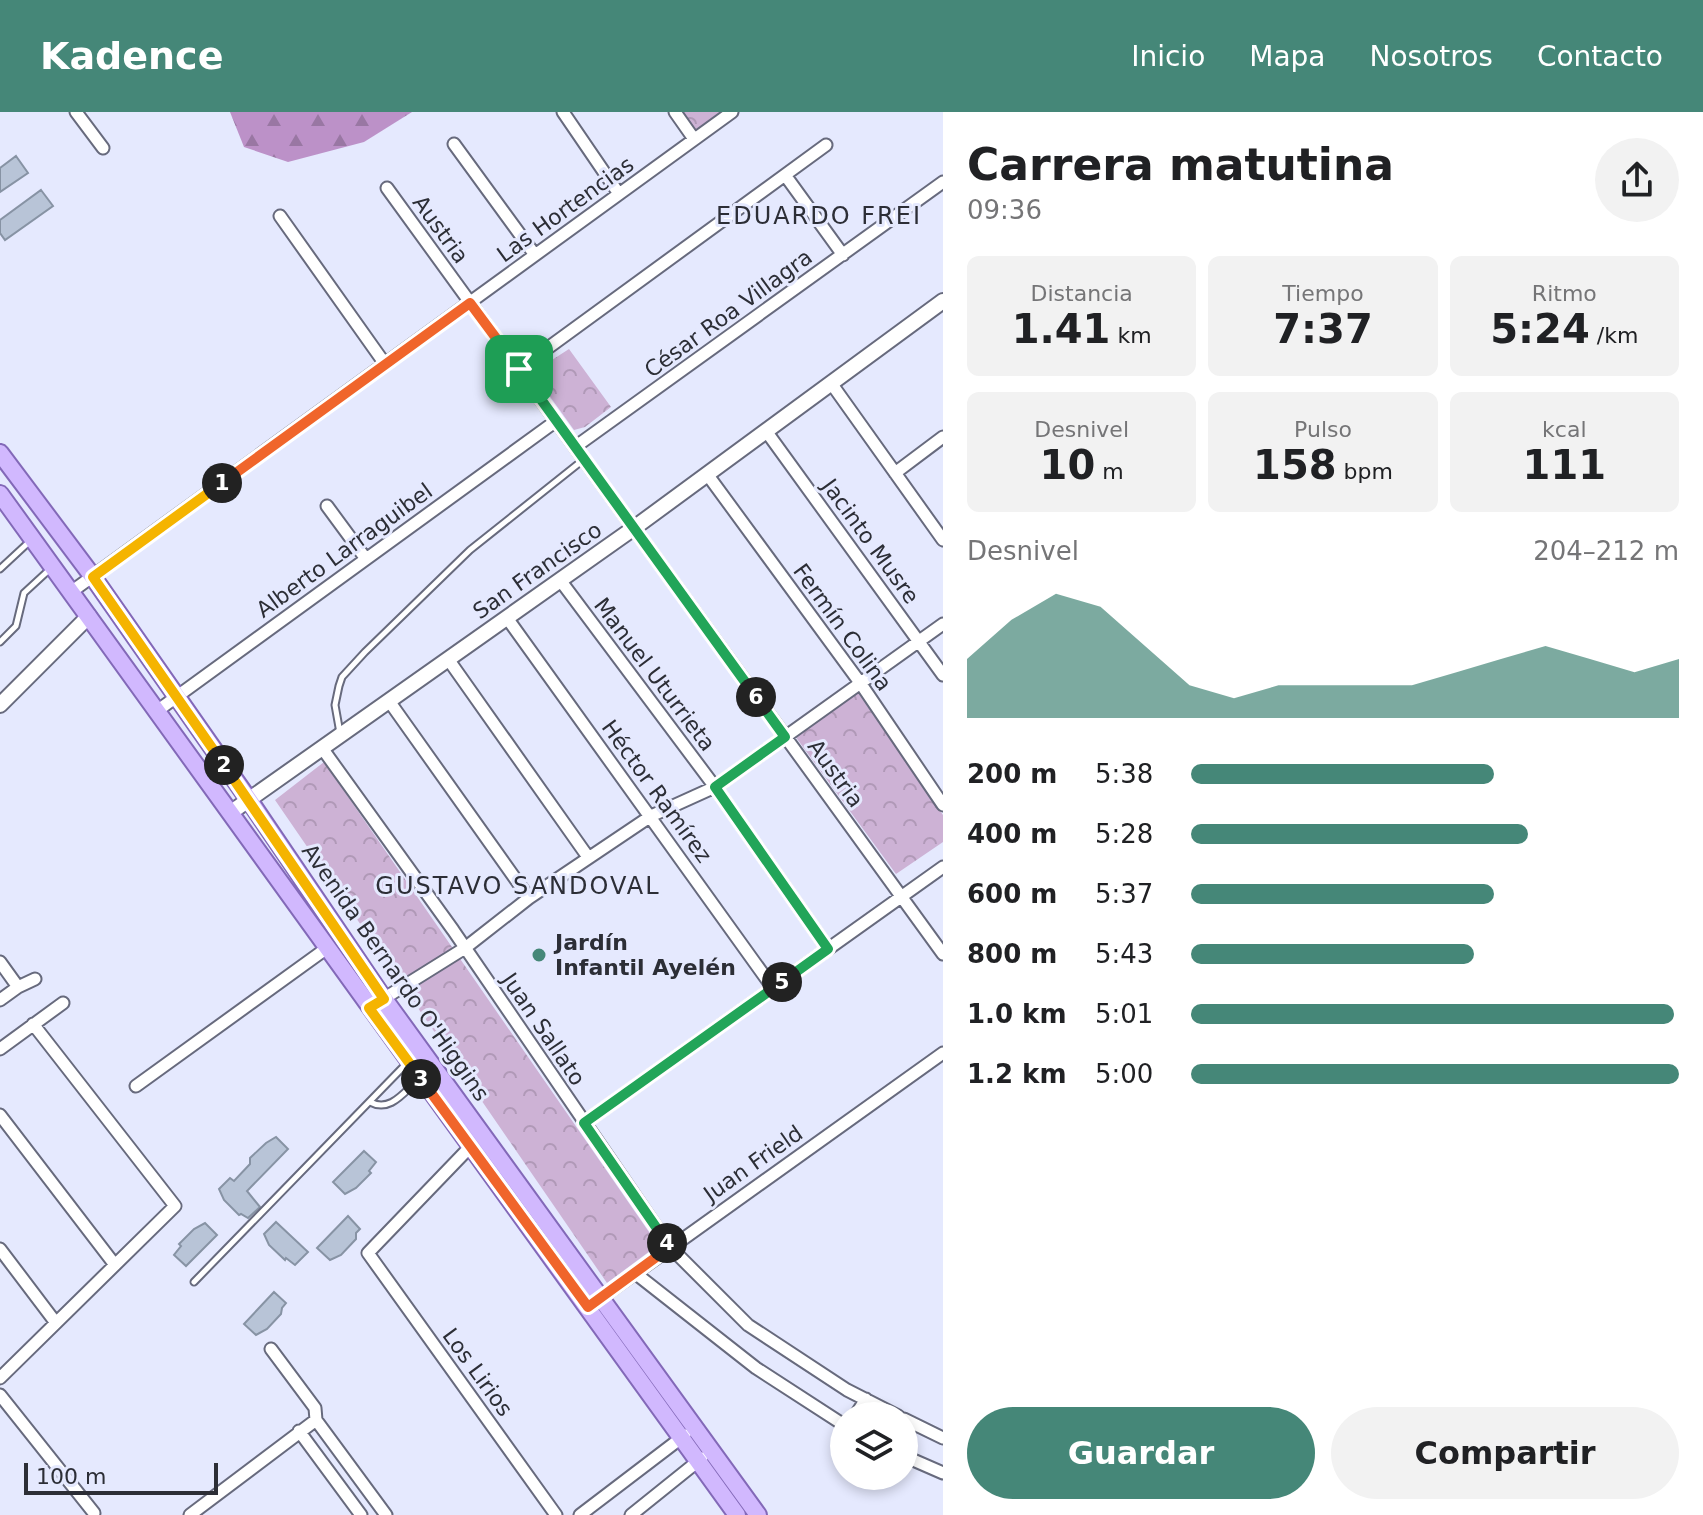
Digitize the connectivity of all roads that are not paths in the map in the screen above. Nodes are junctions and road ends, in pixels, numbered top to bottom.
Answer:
1 (76, 112) edge
2 (563, 112) edge
3 (675, 112) edge
4 (732, 112) edge
5 (694, 139) junction
6 (454, 144) dead end
7 (826, 145) dead end
8 (103, 148) dead end
9 (785, 175) junction
10 (943, 182) edge
11 (387, 188) dead end
12 (619, 194) junction
13 (280, 216) dead end
14 (535, 255) junction
15 (843, 255) junction
16 (943, 301) edge
17 (470, 303) junction
18 (385, 364) junction
19 (519, 369) junction
20 (831, 383) junction
21 (556, 421) junction
22 (766, 431) junction
23 (943, 437) edge
24 (575, 447) junction
25 (0, 453) edge
26 (584, 460) junction
27 (895, 473) junction
28 (707, 474) junction
29 (0, 494) edge
30 (327, 506) dead end
31 (634, 528) junction
32 (32, 538) junction
33 (943, 540) edge
34 (366, 559) junction
35 (53, 567) junction
36 (0, 569) edge
37 (93, 577) junction
38 (560, 580) junction
39 (71, 592) junction
40 (89, 616) junction
41 (507, 618) junction
42 (943, 624) edge
43 (919, 641) junction
44 (0, 642) edge
45 (448, 659) junction
46 (943, 675) edge
47 (861, 684) junction
48 (176, 696) junction
49 (389, 701) junction
50 (0, 705) edge
51 (157, 711) junction
52 (341, 735) junction
53 (785, 737) junction
54 (322, 748) junction
55 (715, 787) junction
56 (249, 800) junction
57 (943, 805) edge
58 (230, 813) junction
59 (651, 816) junction
60 (588, 857) junction
61 (943, 867) edge
62 (901, 897) junction
63 (529, 898) junction
64 (327, 948) junction
65 (465, 948) junction
66 (828, 949) junction
67 (943, 954) edge
68 (0, 962) edge
69 (35, 979) dead end
70 (18, 987) junction
71 (773, 988) junction
72 (384, 999) junction
73 (0, 1000) edge
74 (63, 1003) dead end
75 (369, 1008) junction
76 (33, 1024) junction
77 (0, 1049) edge
78 (943, 1053) edge
79 (408, 1062) junction
80 (420, 1078) junction
81 (136, 1086) dead end
82 (370, 1102) junction
83 (0, 1115) edge
84 (584, 1123) junction
85 (470, 1147) junction
86 (670, 1247) junction
87 (0, 1249) edge
88 (115, 1265) junction
89 (635, 1273) junction
90 (194, 1282) dead end
91 (594, 1303) junction
92 (56, 1323) junction
93 (271, 1349) dead end
94 (0, 1378) edge
95 (0, 1395) edge
96 (866, 1399) junction
97 (864, 1402) edge
98 (872, 1402) edge
99 (830, 1416) edge
100 (316, 1420) junction
101 (918, 1426) edge
102 (299, 1431) junction
103 (688, 1432) junction
104 (943, 1438) edge
105 (712, 1451) junction
106 (698, 1462) junction
107 (918, 1462) edge
108 (943, 1473) edge
109 (94, 1513) edge
110 (735, 1513) edge
111 (190, 1515) edge
112 (361, 1515) edge
113 (386, 1515) edge
114 (556, 1515) edge
115 (580, 1515) edge
116 (631, 1515) edge
117 (758, 1515) edge

1 - 8 street
2 - 12 street
3 - 5 street
4 - 5 street, Las Hortencias
5 - 12 street, Las Hortencias
6 - 14 street
7 - 9 street
9 - 15 street
9 - 19 street
10 - 15 street, César Roa Villagra
11 - 17 street, Austria
12 - 14 street, Las Hortencias
13 - 18 street
14 - 17 street, Las Hortencias
15 - 24 street, César Roa Villagra
16 - 20 street, San Francisco
17 - 18 street, Las Hortencias
17 - 19 street, Austria
18 - 37 street, Las Hortencias
19 - 21 street, Austria
20 - 22 street, San Francisco
20 - 27 street
21 - 24 street, Austria
21 - 34 street, Alberto Larraguibel
22 - 28 street, San Francisco
22 - 43 street, Jacinto Musre
23 - 27 street
24 - 26 street, Austria
25 - 37 main road, Avenida Bernardo O'Higgins
26 - 31 street, Austria
26 - 52 lane
27 - 33 street
28 - 31 street, San Francisco
28 - 47 street, Fermín Colina
29 - 32 main road, Avenida Bernardo O'Higgins
30 - 34 street
31 - 38 street, San Francisco
31 - 53 street, Austria
32 - 35 main road, Avenida Bernardo O'Higgins
32 - 36 lane
34 - 48 street, Alberto Larraguibel
35 - 39 main road, Avenida Bernardo O'Higgins
35 - 44 lane
37 - 39 street, Las Hortencias
37 - 48 main road, Avenida Bernardo O'Higgins
38 - 41 street, San Francisco
38 - 55 street, Manuel Uturrieta
39 - 40 main road, Avenida Bernardo O'Higgins
40 - 50 street
40 - 51 main road, Avenida Bernardo O'Higgins
41 - 45 street, San Francisco
41 - 59 street, Héctor Ramírez
42 - 43 street
43 - 46 street, Jacinto Musre
43 - 47 street
45 - 49 street, San Francisco
45 - 60 street
47 - 53 street
47 - 57 street, Fermín Colina
48 - 51 street, Alberto Larraguibel
48 - 56 main road, Avenida Bernardo O'Higgins
49 - 52 street, San Francisco
49 - 63 street
51 - 58 main road, Avenida Bernardo O'Higgins
52 - 54 street, San Francisco
53 - 55 street
53 - 62 street, Austria
54 - 56 street, San Francisco
54 - 65 street, Juan Sallato
55 - 59 street
55 - 66 street, Manuel Uturrieta
56 - 58 street, San Francisco
56 - 72 main road, Avenida Bernardo O'Higgins
58 - 64 main road, Avenida Bernardo O'Higgins
59 - 60 street
59 - 71 street, Héctor Ramírez
60 - 63 street
61 - 62 street
62 - 66 street
62 - 67 street, Austria
63 - 65 street
64 - 75 main road, Avenida Bernardo O'Higgins
64 - 81 street
65 - 72 street
65 - 84 street, Juan Sallato
66 - 71 street
68 - 70 street
69 - 70 street
70 - 73 street
71 - 84 street
72 - 75 street
72 - 91 main road, Avenida Bernardo O'Higgins
74 - 76 street
75 - 79 main road, Avenida Bernardo O'Higgins
76 - 77 street
76 - 88 street
78 - 86 street, Juan Frield
79 - 80 main road, Avenida Bernardo O'Higgins
79 - 82 lane
80 - 82 lane
80 - 85 main road, Avenida Bernardo O'Higgins
82 - 90 lane
83 - 88 street
84 - 86 street, Juan Sallato
85 - 91 main road, Avenida Bernardo O'Higgins
85 - 114 street, Los Lirios
86 - 89 street, Juan Frield
86 - 96 street, Juan Sallato
87 - 92 street
88 - 92 street
89 - 91 street, Juan Frield
89 - 99 street
91 - 103 main road, Avenida Bernardo O'Higgins
92 - 94 street
93 - 100 street
95 - 109 street
96 - 97 street
96 - 98 street, Juan Sallato
100 - 102 street
100 - 113 street
101 - 104 street
102 - 111 street
102 - 112 street
103 - 105 main road, Avenida Bernardo O'Higgins
103 - 106 main road, Avenida Bernardo O'Higgins
103 - 115 street
105 - 106 street
105 - 117 main road, Avenida Bernardo O'Higgins
106 - 110 main road, Avenida Bernardo O'Higgins
106 - 116 street
107 - 108 street

